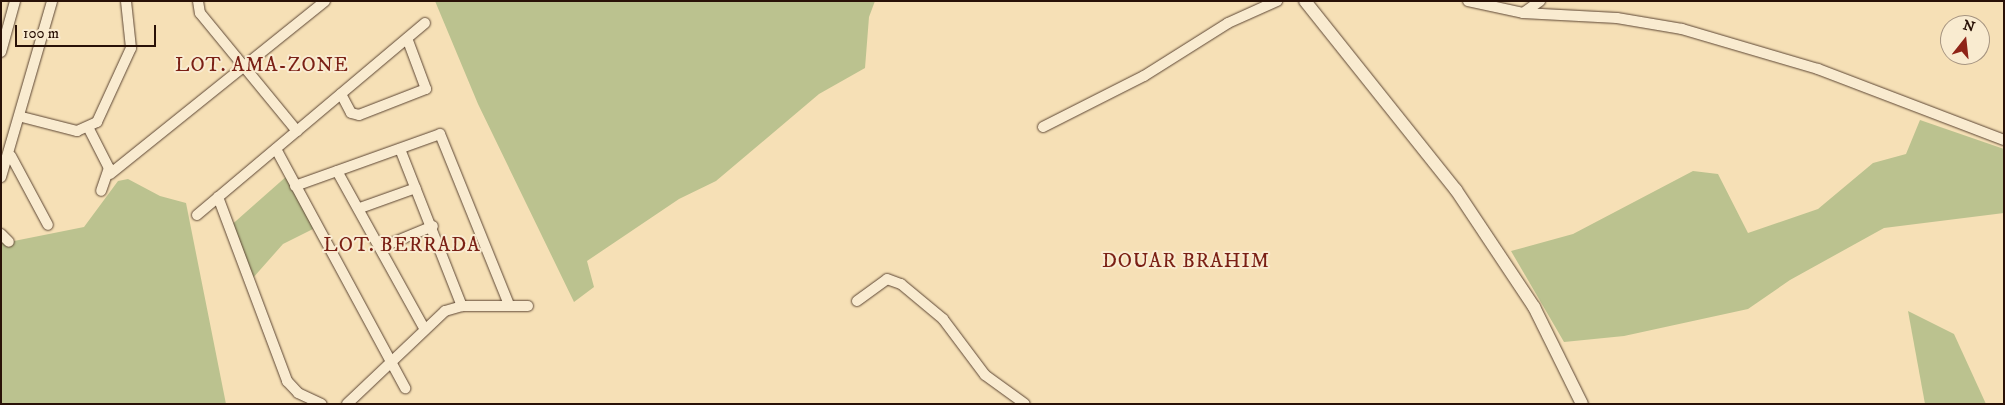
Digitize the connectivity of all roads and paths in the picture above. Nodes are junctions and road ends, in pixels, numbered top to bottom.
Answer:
1 (15, 1) edge
2 (52, 1) edge
3 (126, 1) edge
4 (198, 1) edge
5 (325, 1) edge
6 (1277, 1) edge
7 (1305, 1) edge
8 (1468, 1) edge
9 (1540, 1) edge
10 (1522, 13) junction
11 (425, 23) dead end
12 (407, 38) junction
13 (1, 52) edge
14 (246, 66) junction
15 (341, 94) junction
16 (22, 116) junction
17 (1043, 127) dead end
18 (89, 129) junction
19 (297, 131) junction
20 (2004, 140) edge
21 (276, 149) junction
22 (400, 149) junction
23 (11, 156) junction
24 (337, 171) junction
25 (110, 174) junction
26 (1, 176) edge
27 (295, 186) junction
28 (416, 188) junction
29 (101, 191) dead end
30 (218, 198) junction
31 (360, 208) junction
32 (197, 215) dead end
33 (48, 225) dead end
34 (432, 226) junction
35 (1, 234) edge
36 (9, 242) dead end
37 (382, 247) junction
38 (857, 301) dead end
39 (509, 305) junction
40 (462, 306) junction
41 (528, 306) dead end
42 (424, 328) junction
43 (390, 362) junction
44 (405, 388) dead end
45 (322, 404) edge
46 (347, 404) edge
47 (1025, 404) edge
48 (1582, 404) edge

1 - 13 street
2 - 16 street
3 - 18 street
4 - 14 street
5 - 14 street
6 - 17 street
7 - 48 street
8 - 10 street
9 - 10 street
10 - 20 street
11 - 12 street
12 - 15 street
12 - 15 street
14 - 19 street
14 - 25 street
15 - 19 street
16 - 18 street
16 - 23 street
18 - 25 street
19 - 21 street
21 - 27 street
21 - 30 street
22 - 24 street
22 - 28 street
22 - 39 street
23 - 26 street
23 - 33 street
24 - 27 street
24 - 31 street
25 - 29 street
27 - 43 street
28 - 31 street
28 - 34 street
30 - 32 street
30 - 45 street
31 - 37 street
34 - 37 street
34 - 40 street
35 - 36 street
37 - 42 street
38 - 47 street
39 - 40 street
39 - 41 street
40 - 42 street
42 - 43 street
43 - 44 street
43 - 46 street

